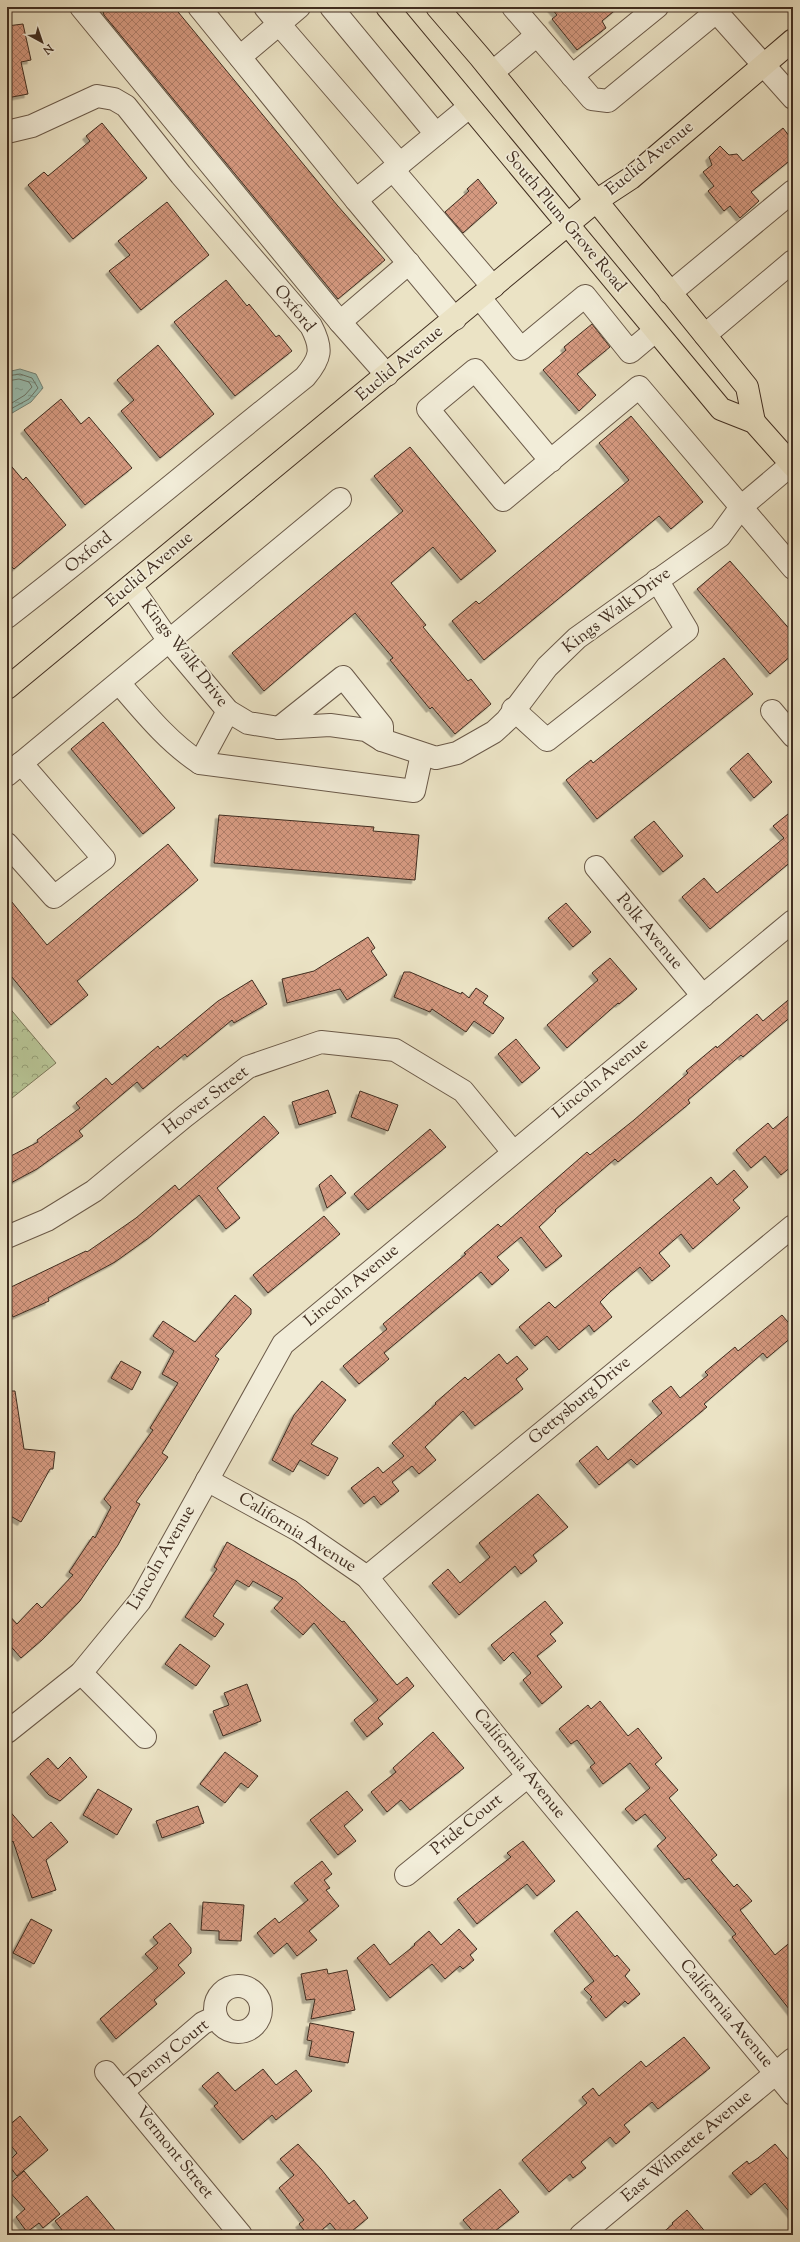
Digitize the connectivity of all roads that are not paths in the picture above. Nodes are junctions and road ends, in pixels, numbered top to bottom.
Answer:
1 (80, 7) edge
2 (199, 7) edge
3 (265, 7) edge
4 (299, 7) edge
5 (331, 7) edge
6 (387, 7) edge
7 (437, 7) edge
8 (513, 7) edge
9 (657, 7) edge
10 (714, 9) edge
11 (279, 24) junction
12 (537, 35) junction
13 (793, 40) edge
14 (240, 57) junction
15 (763, 65) junction
16 (493, 72) junction
17 (572, 76) junction
18 (793, 98) edge
19 (469, 107) junction
20 (7, 132) edge
21 (436, 134) junction
22 (396, 167) junction
23 (793, 191) edge
24 (356, 200) junction
25 (596, 201) junction
26 (568, 225) junction
27 (793, 261) edge
28 (409, 263) junction
29 (486, 293) junction
30 (670, 293) junction
31 (455, 319) junction
32 (340, 322) junction
33 (655, 331) junction
34 (705, 335) junction
35 (386, 375) junction
36 (754, 422) junction
37 (551, 461) junction
38 (792, 464) edge
39 (340, 499) dead end
40 (740, 507) junction
41 (793, 568) edge
42 (657, 580) junction
43 (131, 586) junction
44 (7, 617) edge
45 (169, 641) junction
46 (118, 683) junction
47 (7, 688) edge
48 (513, 709) junction
49 (228, 711) junction
50 (772, 711) dead end
51 (279, 728) junction
52 (793, 736) edge
53 (382, 740) junction
54 (422, 754) junction
55 (200, 763) junction
56 (14, 769) edge
57 (7, 844) edge
58 (596, 868) dead end
59 (793, 921) edge
60 (703, 996) junction
61 (513, 1152) junction
62 (793, 1226) edge
63 (7, 1237) edge
64 (207, 1480) junction
65 (367, 1577) junction
66 (81, 1673) junction
67 (7, 1732) edge
68 (145, 1737) dead end
69 (528, 1776) junction
70 (406, 1875) dead end
71 (216, 2017) dead end
72 (793, 2059) edge
73 (106, 2072) dead end
74 (776, 2073) junction
75 (123, 2091) junction
76 (793, 2094) edge
77 (241, 2235) edge
78 (582, 2235) edge

1 - 32 street
2 - 14 street
3 - 11 street
4 - 11 street
5 - 21 street
6 - 19 main road, South Plum Grove Road
7 - 16 main road, South Plum Grove Road
8 - 12 street
9 - 17 street
10 - 15 street
10 - 17 street
11 - 14 street
11 - 22 street
12 - 16 street
12 - 17 street
13 - 15 main road, Euclid Avenue
14 - 24 street
15 - 18 street
15 - 25 main road, Euclid Avenue
16 - 25 main road, South Plum Grove Road
19 - 21 street
19 - 26 main road, South Plum Grove Road
20 - 44 street, Oxford
21 - 22 street
22 - 24 street
22 - 29 street
23 - 30 street
24 - 28 street
25 - 26 main road, Euclid Avenue
25 - 30 main road, South Plum Grove Road
26 - 29 main road, Euclid Avenue
26 - 33 main road, South Plum Grove Road
27 - 34 street
28 - 31 street
28 - 32 street
29 - 31 main road, Euclid Avenue
29 - 33 street
30 - 34 main road, South Plum Grove Road
31 - 35 main road, Euclid Avenue
32 - 35 street
33 - 36 main road, South Plum Grove Road
34 - 36 main road, South Plum Grove Road
35 - 43 main road, Euclid Avenue
36 - 38 main road, South Plum Grove Road
37 - 37 street
37 - 40 street
38 - 40 street, Kings Walk Drive
39 - 45 street
40 - 41 street
40 - 42 street, Kings Walk Drive
42 - 48 street, Kings Walk Drive
42 - 48 street
43 - 45 street, Kings Walk Drive
43 - 47 main road, Euclid Avenue
45 - 46 street
45 - 49 street, Kings Walk Drive
46 - 55 street
46 - 56 street
48 - 54 street, Kings Walk Drive
49 - 51 street, Kings Walk Drive
49 - 55 street
50 - 52 street
51 - 53 street, Kings Walk Drive
51 - 53 street
53 - 54 street, Kings Walk Drive
54 - 55 street
56 - 57 street
58 - 60 street, Polk Avenue
59 - 60 street, Lincoln Avenue
60 - 61 street, Lincoln Avenue
61 - 63 street, Hoover Street
61 - 64 street, Lincoln Avenue
62 - 65 street, Gettysburg Drive
64 - 65 street, California Avenue
64 - 66 street, Lincoln Avenue
65 - 69 street, California Avenue
66 - 67 street, Lincoln Avenue
66 - 68 street
69 - 70 street, Pride Court
69 - 74 street, California Avenue
71 - 75 street, Denny Court
72 - 74 street, East Wilmette Avenue
73 - 75 street, Vermont Street
74 - 76 street, California Avenue
74 - 78 street, East Wilmette Avenue
75 - 77 street, Vermont Street

